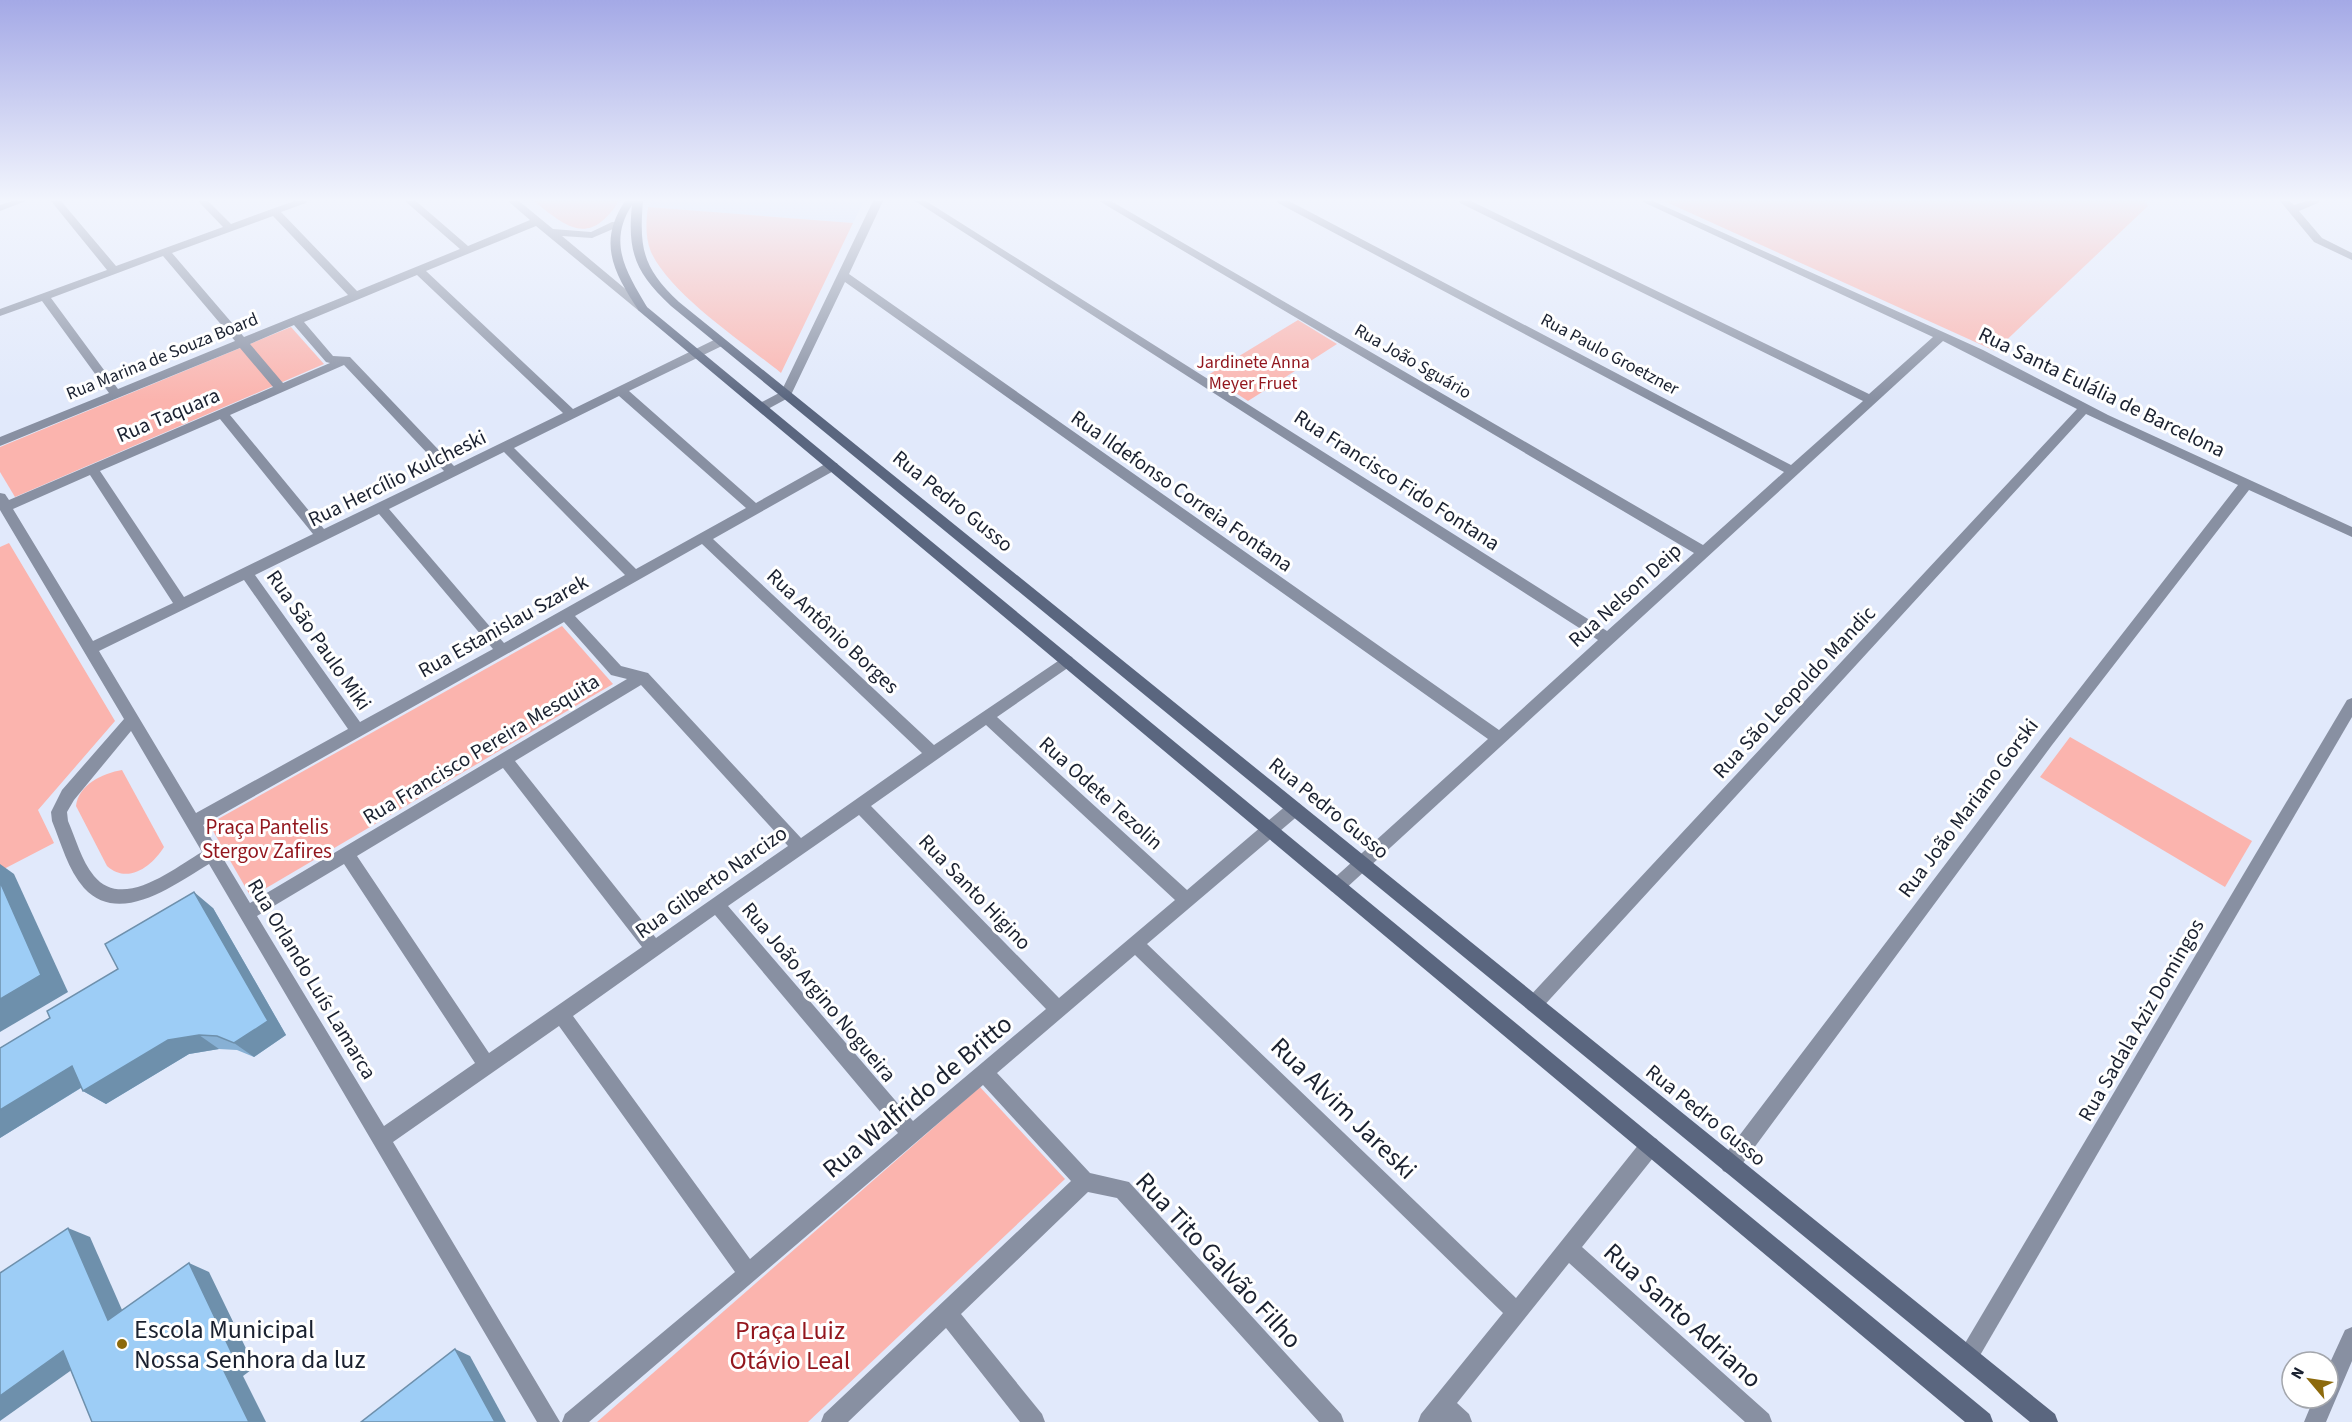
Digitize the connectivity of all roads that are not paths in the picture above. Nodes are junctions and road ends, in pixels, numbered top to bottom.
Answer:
1 (111, 267) edge
2 (124, 267) edge
3 (178, 267) edge
4 (328, 267) edge
5 (425, 267) edge
6 (593, 267) edge
7 (620, 267) edge
8 (643, 267) edge
9 (847, 267) edge
10 (1024, 267) edge
11 (1217, 267) edge
12 (1407, 267) edge
13 (1600, 267) edge
14 (1791, 267) edge
15 (419, 270) junction
16 (114, 271) junction
17 (843, 275) junction
18 (355, 296) junction
19 (44, 297) junction
20 (643, 309) junction
21 (0, 313) edge
22 (296, 320) junction
23 (1941, 336) junction
24 (242, 342) junction
25 (720, 342) junction
26 (697, 353) junction
27 (346, 360) junction
28 (281, 388) junction
29 (620, 390) junction
30 (116, 394) junction
31 (786, 394) junction
32 (1871, 400) junction
33 (762, 407) junction
34 (2085, 408) junction
35 (222, 413) junction
36 (571, 414) junction
37 (0, 442) edge
38 (505, 446) junction
39 (832, 466) junction
40 (92, 469) junction
41 (1792, 471) junction
42 (452, 472) junction
43 (2247, 483) junction
44 (3, 502) edge
45 (380, 507) junction
46 (755, 509) junction
47 (2352, 532) edge
48 (322, 536) junction
49 (704, 538) junction
50 (1704, 552) junction
51 (246, 573) junction
52 (634, 576) junction
53 (181, 604) junction
54 (566, 615) junction
55 (1608, 639) junction
56 (90, 649) junction
57 (502, 650) junction
58 (1067, 661) junction
59 (643, 677) junction
60 (2352, 704) edge
61 (987, 717) junction
62 (132, 720) junction
63 (358, 731) junction
64 (1499, 738) junction
65 (933, 754) junction
66 (505, 759) junction
67 (860, 805) junction
68 (1294, 809) junction
69 (193, 823) junction
70 (1269, 830) junction
71 (799, 848) junction
72 (212, 854) junction
73 (346, 854) junction
74 (1362, 864) junction
75 (1337, 886) junction
76 (1187, 900) junction
77 (717, 905) junction
78 (247, 913) junction
79 (1135, 944) junction
80 (654, 949) junction
81 (1534, 1004) junction
82 (1058, 1009) junction
83 (561, 1014) junction
84 (487, 1065) junction
85 (984, 1072) junction
86 (911, 1134) junction
87 (381, 1139) junction
88 (1650, 1146) junction
89 (1730, 1164) junction
90 (1085, 1182) junction
91 (1568, 1248) junction
92 (748, 1273) junction
93 (1516, 1312) junction
94 (947, 1313) junction
95 (2352, 1337) edge
96 (1968, 1358) junction
97 (2340, 1364) edge
98 (1443, 1404) junction
99 (549, 1422) edge
100 (573, 1422) edge
101 (832, 1422) edge
102 (1034, 1422) edge
103 (1333, 1422) edge
104 (1428, 1422) edge
105 (1461, 1422) edge
106 (1761, 1422) edge
107 (1982, 1422) edge
108 (2047, 1422) edge

1 - 16 street
2 - 16 street
3 - 24 street
4 - 18 street
5 - 15 street, Rua Marina de Souza Board
6 - 20 street
7 - 20 main road
8 - 25 main road, Rua Pedro Gusso
9 - 17 street
10 - 55 street, Rua Francisco Fido Fontana
11 - 50 street, Rua João Sguário
12 - 41 street, Rua Paulo Groetzner
13 - 32 street
14 - 23 street, Rua Santa Eulália de Barcelona
15 - 18 street, Rua Marina de Souza Board
15 - 36 street
16 - 19 street
17 - 31 street
17 - 64 street, Rua Ildefonso Correia Fontana
18 - 22 street, Rua Marina de Souza Board
19 - 21 street
19 - 30 street
20 - 26 main road
22 - 24 street, Rua Marina de Souza Board
22 - 27 street
23 - 32 street, Rua Nelson Deip
23 - 34 street, Rua Santa Eulália de Barcelona
24 - 28 street
24 - 30 street, Rua Marina de Souza Board
25 - 26 street, Rua Hercílio Kulcheski
25 - 31 main road, Rua Pedro Gusso
26 - 29 street, Rua Hercílio Kulcheski
26 - 33 main road
27 - 28 street, Rua Taquara
27 - 42 street
28 - 35 street, Rua Taquara
29 - 36 street, Rua Hercílio Kulcheski
29 - 46 street
30 - 37 street, Rua Marina de Souza Board
31 - 33 street
31 - 68 main road, Rua Pedro Gusso
32 - 41 street, Rua Nelson Deip
33 - 39 main road
34 - 43 street, Rua Santa Eulália de Barcelona
34 - 81 street, Rua São Leopoldo Mandic
35 - 40 street, Rua Taquara
35 - 48 street
36 - 38 street, Rua Hercílio Kulcheski
38 - 42 street, Rua Hercílio Kulcheski
38 - 52 street
39 - 46 street, Rua Estanislau Szarek
39 - 58 main road
40 - 44 street, Rua Taquara
40 - 53 street
41 - 50 street, Rua Nelson Deip
42 - 45 street, Rua Hercílio Kulcheski
43 - 47 street, Rua Santa Eulália de Barcelona
43 - 89 street, Rua João Mariano Gorski
44 - 56 street, Rua Orlando Luís Lamarca
45 - 48 street, Rua Hercílio Kulcheski
45 - 57 street
46 - 49 street, Rua Estanislau Szarek
48 - 51 street, Rua Hercílio Kulcheski
49 - 52 street, Rua Estanislau Szarek
49 - 65 street, Rua Antônio Borges
50 - 55 street, Rua Nelson Deip
51 - 53 street, Rua Hercílio Kulcheski
51 - 63 street, Rua São Paulo Miki
52 - 54 street, Rua Estanislau Szarek
53 - 56 street, Rua Hercílio Kulcheski
54 - 57 street, Rua Estanislau Szarek
54 - 59 street
55 - 64 street, Rua Nelson Deip
56 - 62 street, Rua Orlando Luís Lamarca
57 - 63 street, Rua Estanislau Szarek
58 - 61 street, Rua Gilberto Narcizo
58 - 70 main road
59 - 66 street, Rua Francisco Pereira Mesquita
59 - 71 street
60 - 96 street, Rua Sadala Aziz Domingos
61 - 65 street, Rua Gilberto Narcizo
61 - 76 street, Rua Odete Tezolin
62 - 69 street, Rua Orlando Luís Lamarca
62 - 72 street
63 - 69 street, Rua Estanislau Szarek
64 - 74 street, Rua Nelson Deip
65 - 67 street, Rua Gilberto Narcizo
66 - 73 street, Rua Francisco Pereira Mesquita
66 - 80 street
67 - 71 street, Rua Gilberto Narcizo
67 - 82 street, Rua Santo Higino
68 - 70 street, Rua Walfrido de Britto
68 - 74 main road, Rua Pedro Gusso
69 - 72 street, Rua Orlando Luís Lamarca
70 - 75 main road
70 - 76 street, Rua Walfrido de Britto
71 - 77 street, Rua Gilberto Narcizo
72 - 78 street, Rua Orlando Luís Lamarca
73 - 78 street, Rua Francisco Pereira Mesquita
73 - 84 street
74 - 75 street, Rua Nelson Deip
74 - 81 main road, Rua Pedro Gusso
75 - 88 main road
76 - 79 street, Rua Walfrido de Britto
77 - 80 street, Rua Gilberto Narcizo
77 - 86 street, Rua João Argino Nogueira
78 - 87 street, Rua Orlando Luís Lamarca
79 - 82 street, Rua Walfrido de Britto
79 - 93 street, Rua Alvim Jareski
80 - 83 street, Rua Gilberto Narcizo
81 - 89 main road, Rua Pedro Gusso
82 - 85 street, Rua Walfrido de Britto
83 - 84 street, Rua Gilberto Narcizo
83 - 92 street
84 - 87 street, Rua Gilberto Narcizo
85 - 86 street, Rua Walfrido de Britto
85 - 90 street
86 - 92 street, Rua Walfrido de Britto
87 - 99 street, Rua Orlando Luís Lamarca
88 - 91 street
88 - 107 main road
89 - 96 main road, Rua Pedro Gusso
90 - 94 street
90 - 103 street, Rua Tito Galvão Filho
91 - 93 street
91 - 106 street, Rua Santo Adriano
92 - 100 street, Rua Walfrido de Britto
93 - 98 street
94 - 101 street
94 - 102 street
95 - 97 street
96 - 108 main road, Rua Pedro Gusso
98 - 104 street
98 - 105 street

